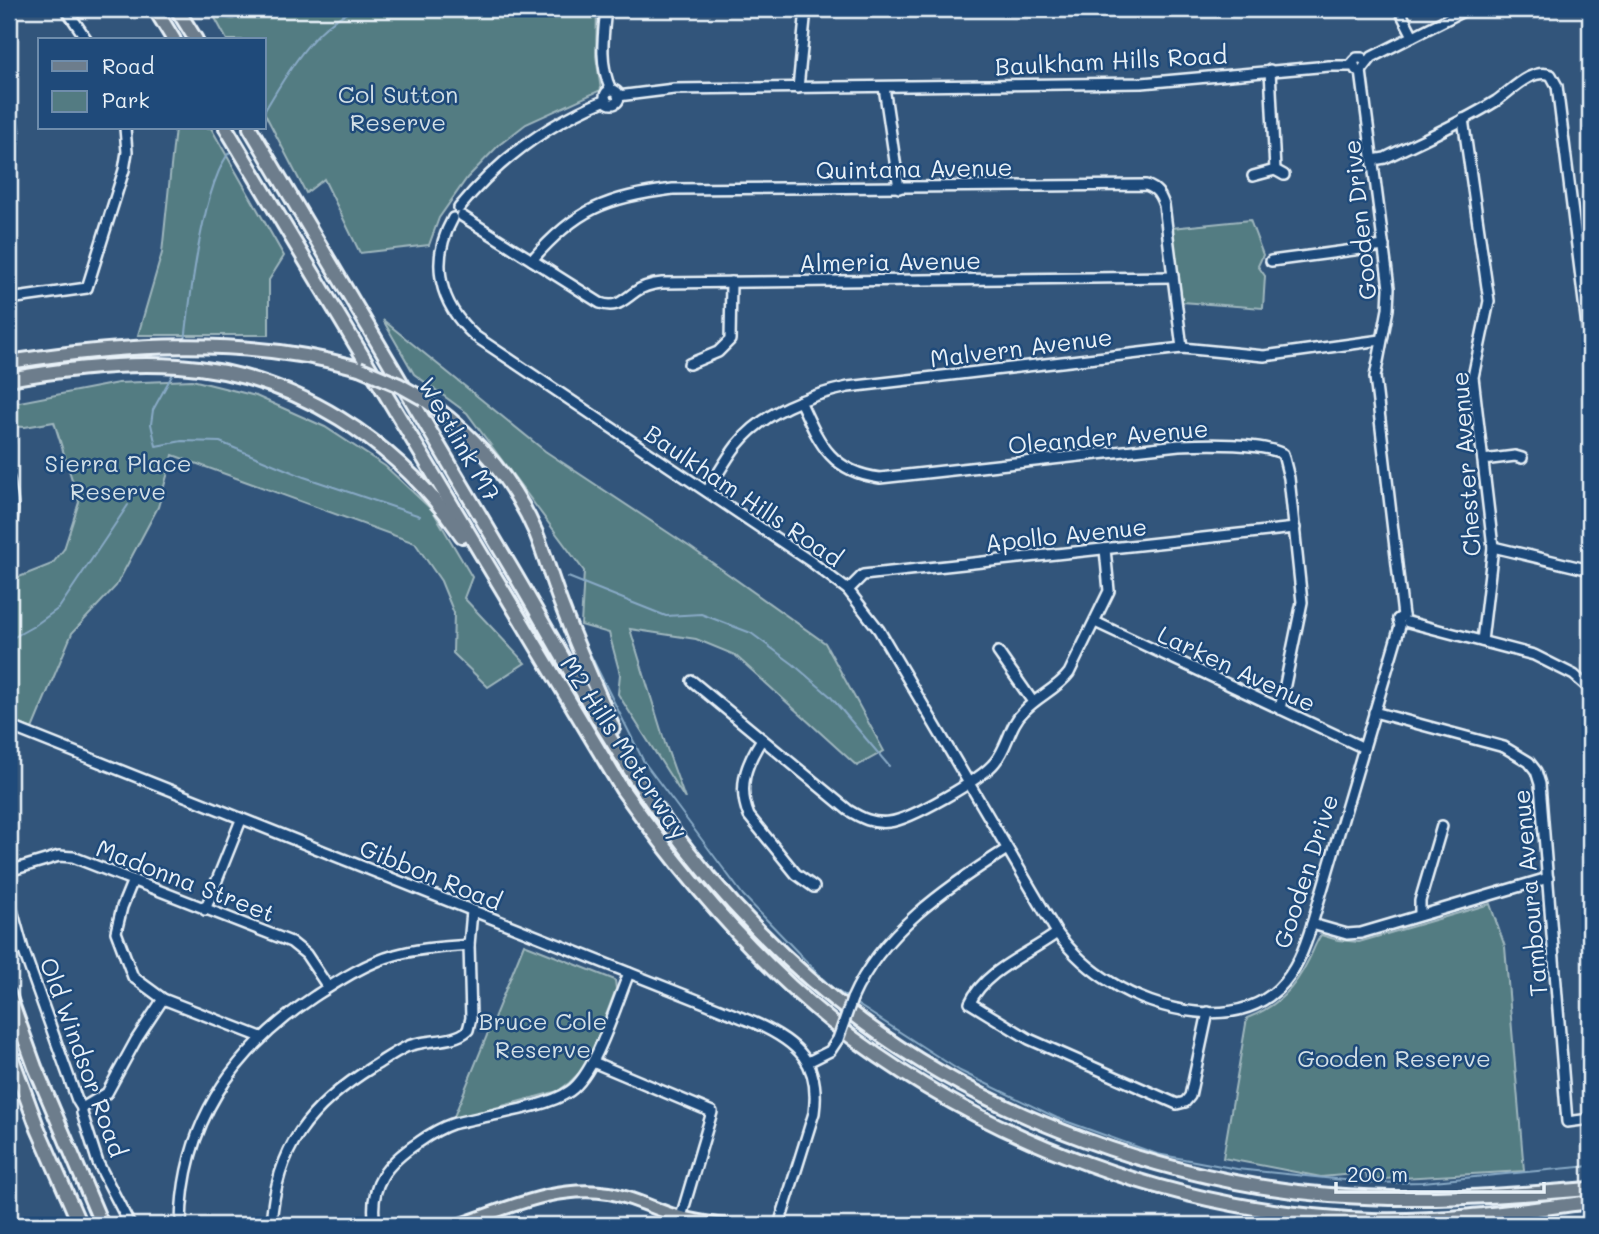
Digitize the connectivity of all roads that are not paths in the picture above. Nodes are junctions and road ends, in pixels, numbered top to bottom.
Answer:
1 (66, 9) edge
2 (155, 9) edge
3 (177, 9) edge
4 (606, 9) edge
5 (806, 9) edge
6 (1399, 9) edge
7 (1467, 9) edge
8 (1413, 36) junction
9 (86, 38) edge
10 (173, 38) edge
11 (195, 38) edge
12 (1360, 66) junction
13 (1269, 70) junction
14 (884, 87) junction
15 (799, 88) junction
16 (615, 93) junction
17 (9, 104) edge
18 (1463, 119) junction
19 (125, 130) edge
20 (227, 130) edge
21 (251, 130) edge
22 (1373, 160) junction
23 (9, 165) edge
24 (1275, 170) junction
25 (1284, 175) dead end
26 (1253, 176) dead end
27 (899, 188) junction
28 (458, 214) junction
29 (1384, 246) junction
30 (532, 260) junction
31 (1271, 261) dead end
32 (1173, 277) junction
33 (731, 282) junction
34 (9, 299) edge
35 (1381, 340) junction
36 (1182, 348) junction
37 (1590, 350) edge
38 (9, 362) edge
39 (689, 364) dead end
40 (9, 379) edge
41 (800, 401) junction
42 (1522, 458) dead end
43 (1483, 460) junction
44 (9, 480) edge
45 (707, 491) junction
46 (1295, 528) junction
47 (9, 531) edge
48 (1493, 547) junction
49 (1105, 549) junction
50 (488, 565) junction
51 (1590, 570) edge
52 (848, 590) junction
53 (1404, 621) junction
54 (1095, 622) junction
55 (1482, 641) junction
56 (998, 652) dead end
57 (692, 681) dead end
58 (1590, 689) edge
59 (1033, 702) junction
60 (1280, 709) junction
61 (1374, 712) junction
62 (9, 728) edge
63 (762, 739) junction
64 (1364, 748) junction
65 (633, 773) junction
66 (968, 782) junction
67 (241, 820) junction
68 (1442, 826) dead end
69 (1007, 849) junction
70 (9, 871) edge
71 (1548, 878) junction
72 (133, 880) junction
73 (814, 887) dead end
74 (9, 899) edge
75 (205, 910) junction
76 (472, 911) junction
77 (1420, 915) junction
78 (1312, 924) junction
79 (1057, 933) junction
80 (469, 945) junction
81 (629, 973) junction
82 (328, 987) junction
83 (9, 995) edge
84 (163, 999) junction
85 (1208, 1012) junction
86 (261, 1037) junction
87 (9, 1050) edge
88 (593, 1062) junction
89 (808, 1062) junction
90 (82, 1108) junction
91 (1590, 1119) edge
92 (1590, 1189) edge
93 (1590, 1202) edge
94 (681, 1217) junction
95 (80, 1225) edge
96 (102, 1225) edge
97 (130, 1225) edge
98 (181, 1225) edge
99 (271, 1225) edge
100 (375, 1225) edge
101 (457, 1225) edge
102 (724, 1225) edge
103 (779, 1225) edge

1 - 9 street
2 - 10 highway
3 - 11 highway
4 - 16 street
5 - 15 street
6 - 8 street
7 - 8 street, Baulkham Hills Road
8 - 12 street, Baulkham Hills Road
12 - 13 street, Baulkham Hills Road
12 - 22 street, Gooden Drive
13 - 14 street, Baulkham Hills Road
13 - 24 street
14 - 15 street, Baulkham Hills Road
14 - 27 street
15 - 16 street, Baulkham Hills Road
16 - 28 street, Baulkham Hills Road
17 - 23 street
18 - 22 street
18 - 37 street
18 - 43 street, Chester Avenue
19 - 34 street
20 - 50 highway, Westlink M7
21 - 65 highway, Westlink M7
22 - 29 street, Gooden Drive
24 - 25 street
24 - 26 street
27 - 30 street, Quintana Avenue
27 - 32 street, Quintana Avenue
28 - 30 street, Almeria Avenue
28 - 45 street, Baulkham Hills Road
29 - 31 street
29 - 35 street, Gooden Drive
30 - 33 street, Almeria Avenue
32 - 33 street, Almeria Avenue
32 - 36 street, Quintana Avenue
33 - 39 street
35 - 36 street, Malvern Avenue
35 - 53 street, Gooden Drive
36 - 41 street, Malvern Avenue
38 - 65 highway, bridge
40 - 50 highway
41 - 45 street, Malvern Avenue
41 - 46 street, Oleander Avenue
42 - 43 street
43 - 48 street, Chester Avenue
44 - 47 street
45 - 52 street, Baulkham Hills Road
46 - 49 street, Apollo Avenue
46 - 60 street, Oleander Avenue
48 - 51 street
48 - 55 street, Chester Avenue
49 - 52 street, Apollo Avenue
49 - 54 street
50 - 93 highway, M2 Hills Motorway
52 - 66 street, Baulkham Hills Road
53 - 55 street
53 - 61 street, Gooden Drive
54 - 59 street
54 - 60 street, Larken Avenue
55 - 58 street
56 - 59 street
57 - 63 street
59 - 66 street
60 - 64 street, Larken Avenue
61 - 64 street, Gooden Drive
61 - 71 street, Tamboura Avenue
62 - 67 street, Gibbon Road
63 - 66 street
63 - 73 street
64 - 78 street, Gooden Drive
65 - 92 highway, M2 Hills Motorway
66 - 69 street, Baulkham Hills Road
67 - 75 street
67 - 76 street, Gibbon Road
68 - 77 street
69 - 79 street, Gooden Drive
69 - 89 street, bridge
70 - 72 street, Madonna Street
71 - 77 street
71 - 91 street, Tamboura Avenue
72 - 75 street, Madonna Street
72 - 84 street
74 - 90 street, Old Windsor Road
75 - 82 street, Madonna Street
76 - 80 street
76 - 81 street, Gibbon Road
77 - 78 street
78 - 85 street, Gooden Drive
79 - 85 street, Gooden Drive
79 - 85 street
80 - 82 street
80 - 99 street
81 - 88 street
81 - 89 street, Gibbon Road
82 - 86 street
83 - 96 highway, Old Windsor Road
84 - 86 street
84 - 90 street
86 - 98 street
87 - 95 highway
88 - 94 street
88 - 100 street
89 - 103 street
90 - 97 street, Old Windsor Road
94 - 101 main road
94 - 102 main road

